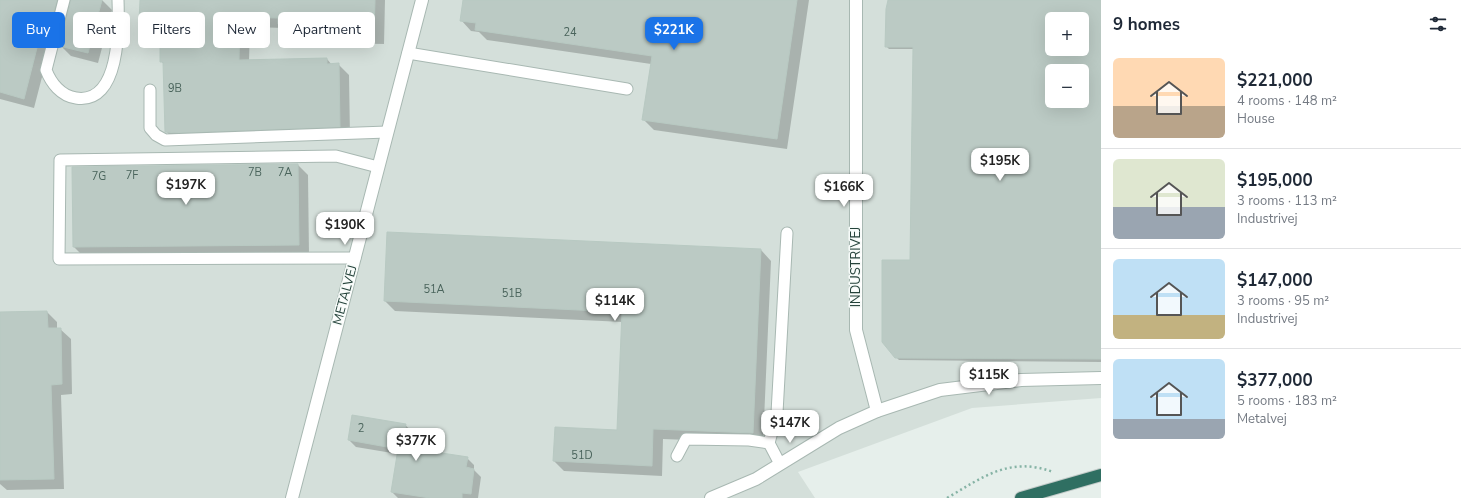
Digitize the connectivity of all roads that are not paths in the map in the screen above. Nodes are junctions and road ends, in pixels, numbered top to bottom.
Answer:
1 (64, 0) edge
2 (118, 0) edge
3 (422, 0) edge
4 (856, 0) edge
5 (408, 53) junction
6 (627, 89) dead end
7 (150, 90) dead end
8 (388, 132) junction
9 (378, 167) junction
10 (788, 234) dead end
11 (355, 258) junction
12 (1101, 378) edge
13 (876, 411) junction
14 (769, 443) junction
15 (677, 456) dead end
16 (780, 464) junction
17 (1101, 475) edge
18 (292, 498) edge
19 (711, 498) edge
20 (1021, 498) edge

1 - 2 lane
3 - 5 street, METALVEJ
4 - 13 street, INDUSTRIVEJ
5 - 6 lane
5 - 8 street, METALVEJ
7 - 8 lane
8 - 9 street, METALVEJ
9 - 11 street, METALVEJ
9 - 11 lane
10 - 14 lane
11 - 18 street, METALVEJ
12 - 13 street
13 - 16 street
14 - 15 lane
14 - 16 lane
16 - 19 street
17 - 20 highway

